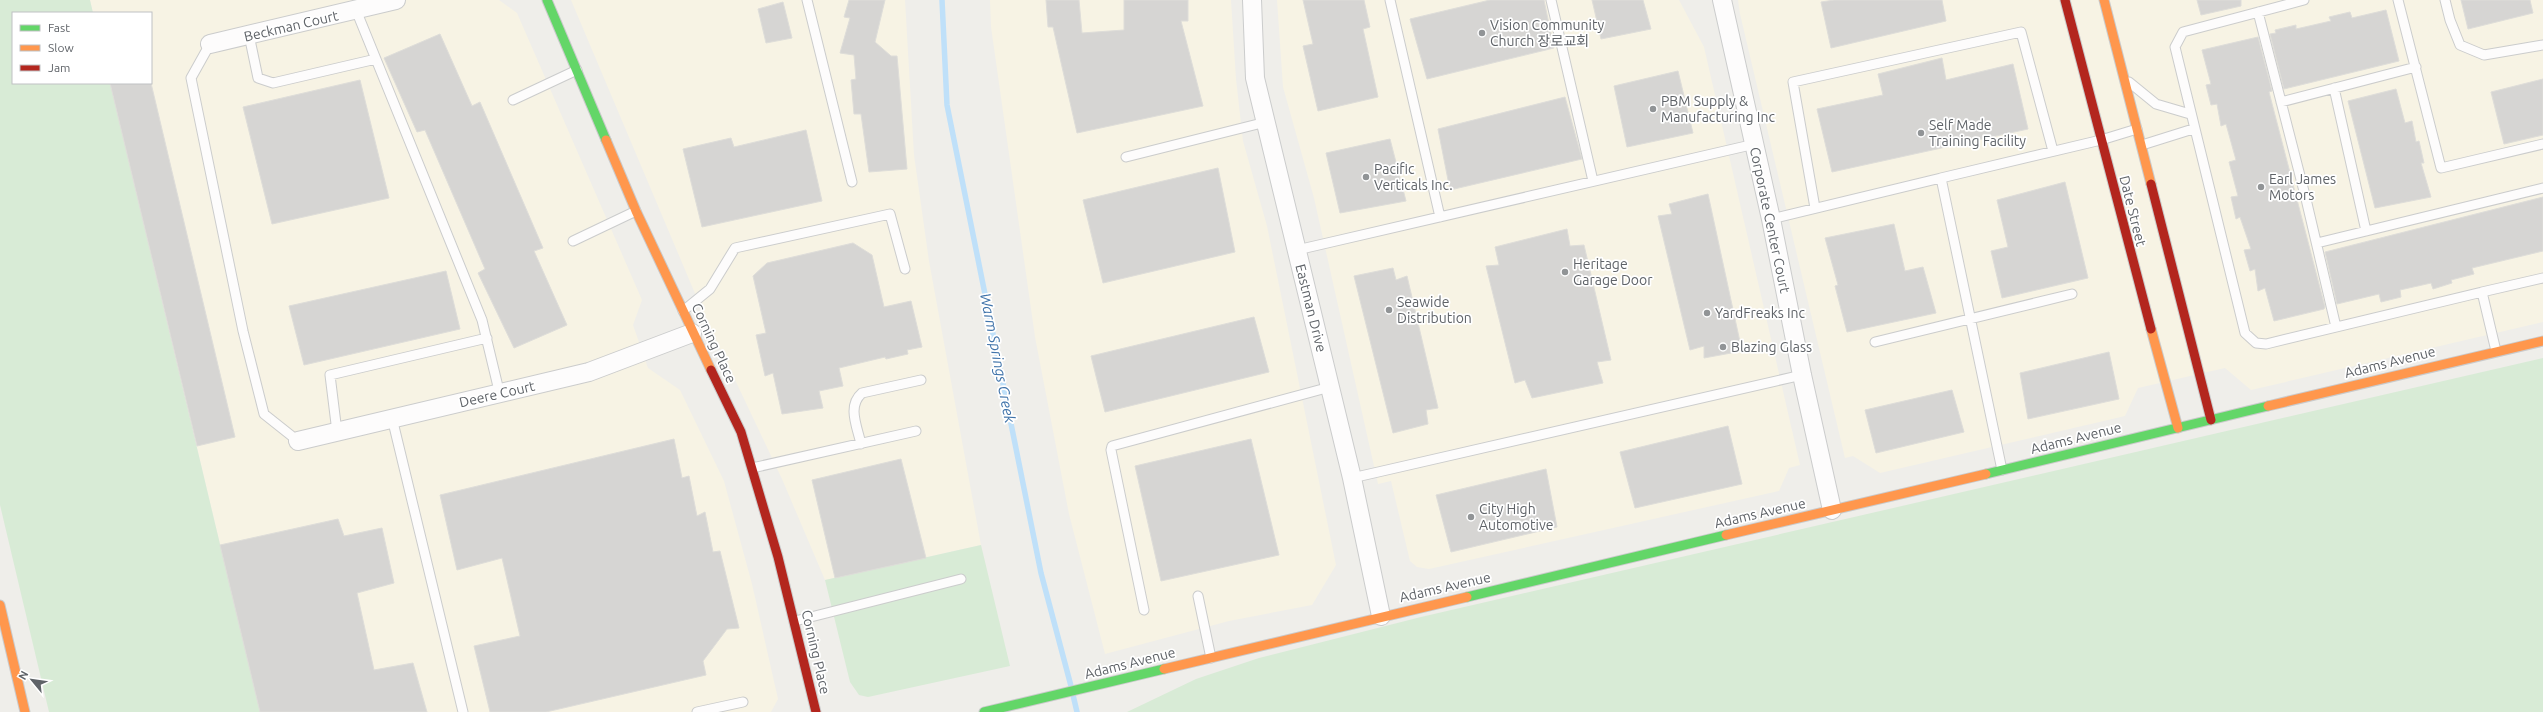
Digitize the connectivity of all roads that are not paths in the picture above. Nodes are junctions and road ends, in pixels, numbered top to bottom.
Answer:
1 (396, 0) edge
2 (547, 0) edge
3 (807, 0) edge
4 (1252, 0) edge
5 (1390, 0) edge
6 (1551, 0) edge
7 (1722, 0) edge
8 (2065, 0) edge
9 (2104, 0) edge
10 (2304, 0) edge
11 (2398, 0) edge
12 (2445, 0) edge
13 (356, 10) junction
14 (2258, 12) junction
15 (249, 35) junction
16 (210, 44) joint
17 (2543, 45) edge
18 (376, 59) junction
19 (2416, 67) junction
20 (577, 70) junction
21 (2124, 78) junction
22 (2334, 88) junction
23 (513, 100) dead end
24 (2281, 102) junction
25 (2190, 114) junction
26 (1266, 122) junction
27 (2137, 129) junction
28 (2194, 129) junction
29 (2101, 140) junction
30 (1754, 144) junction
31 (2543, 144) edge
32 (2142, 145) junction
33 (2053, 151) junction
34 (1126, 157) dead end
35 (1941, 178) junction
36 (852, 182) dead end
37 (1593, 182) junction
38 (2543, 188) edge
39 (1815, 208) junction
40 (636, 211) junction
41 (1440, 217) junction
42 (1771, 218) junction
43 (2366, 231) junction
44 (573, 241) dead end
45 (2316, 243) junction
46 (1297, 250) junction
47 (905, 269) dead end
48 (2543, 278) edge
49 (2482, 292) junction
50 (2072, 294) dead end
51 (683, 311) junction
52 (1972, 320) junction
53 (2336, 327) junction
54 (692, 333) junction
55 (487, 338) junction
56 (2543, 341) edge
57 (1875, 342) dead end
58 (2496, 351) junction
59 (1802, 375) junction
60 (921, 380) dead end
61 (1330, 387) junction
62 (500, 395) junction
63 (392, 418) junction
64 (2211, 420) junction
65 (2178, 428) junction
66 (916, 431) dead end
67 (337, 432) junction
68 (298, 441) joint
69 (861, 444) junction
70 (751, 468) junction
71 (2002, 470) junction
72 (1352, 478) junction
73 (1832, 510) junction
74 (961, 579) dead end
75 (1198, 596) dead end
76 (0, 605) edge
77 (1144, 610) dead end
78 (1381, 616) junction
79 (795, 621) junction
80 (1211, 658) junction
81 (743, 702) dead end
82 (25, 712) edge
83 (463, 712) edge
84 (697, 712) edge
85 (816, 712) edge
86 (984, 712) edge

1 - 13 street, Beckman Court
2 - 20 street, Corning Place
3 - 36 lane
4 - 26 street, Eastman Drive
5 - 41 lane
6 - 37 lane
7 - 30 street, Corporate Center Court
8 - 29 street, Date Street
9 - 21 street, Date Street
10 - 14 lane
11 - 19 lane
12 - 17 lane
13 - 15 street, Beckman Court
13 - 18 lane
14 - 24 lane
14 - 25 lane
15 - 16 street, Beckman Court
15 - 18 lane
16 - 68 lane
18 - 55 lane
19 - 22 lane
19 - 31 lane
20 - 23 lane
20 - 40 street, Corning Place
21 - 25 lane
21 - 27 street, Date Street
22 - 24 lane
22 - 43 lane
24 - 45 lane
25 - 28 lane
26 - 34 lane
26 - 46 street, Eastman Drive
27 - 29 lane
27 - 32 street, Date Street
28 - 32 lane
28 - 53 lane
29 - 33 lane
29 - 65 street, Date Street
30 - 37 lane
30 - 42 street, Corporate Center Court
32 - 64 street, Date Street
33 - 35 lane
33 - 39 lane
35 - 39 lane
35 - 52 lane
37 - 41 lane
38 - 43 lane
39 - 42 lane
40 - 44 lane
40 - 51 street, Corning Place
41 - 46 lane
42 - 59 street, Corporate Center Court
43 - 45 lane
45 - 53 lane
46 - 61 street, Eastman Drive
47 - 51 lane
48 - 49 lane
49 - 53 lane
49 - 58 lane
50 - 52 lane
51 - 54 street, Corning Place
52 - 57 lane
52 - 71 lane
54 - 62 street, Deere Court
54 - 70 street, Corning Place
55 - 62 lane
55 - 67 lane
56 - 58 street, Adams Avenue
58 - 64 street, Adams Avenue
59 - 72 lane
59 - 73 street, Corporate Center Court
60 - 69 lane
61 - 72 street, Eastman Drive
61 - 77 lane
62 - 63 street, Deere Court
63 - 67 street, Deere Court
63 - 83 lane
64 - 65 street, Adams Avenue
65 - 71 street, Adams Avenue
66 - 69 lane
67 - 68 street, Deere Court
69 - 70 lane
70 - 79 street, Corning Place
71 - 73 street, Adams Avenue
72 - 78 street, Eastman Drive
73 - 78 street, Adams Avenue
74 - 79 lane
75 - 80 lane
76 - 82 street
78 - 80 street, Adams Avenue
79 - 85 street, Corning Place
80 - 86 street, Adams Avenue
81 - 84 lane

